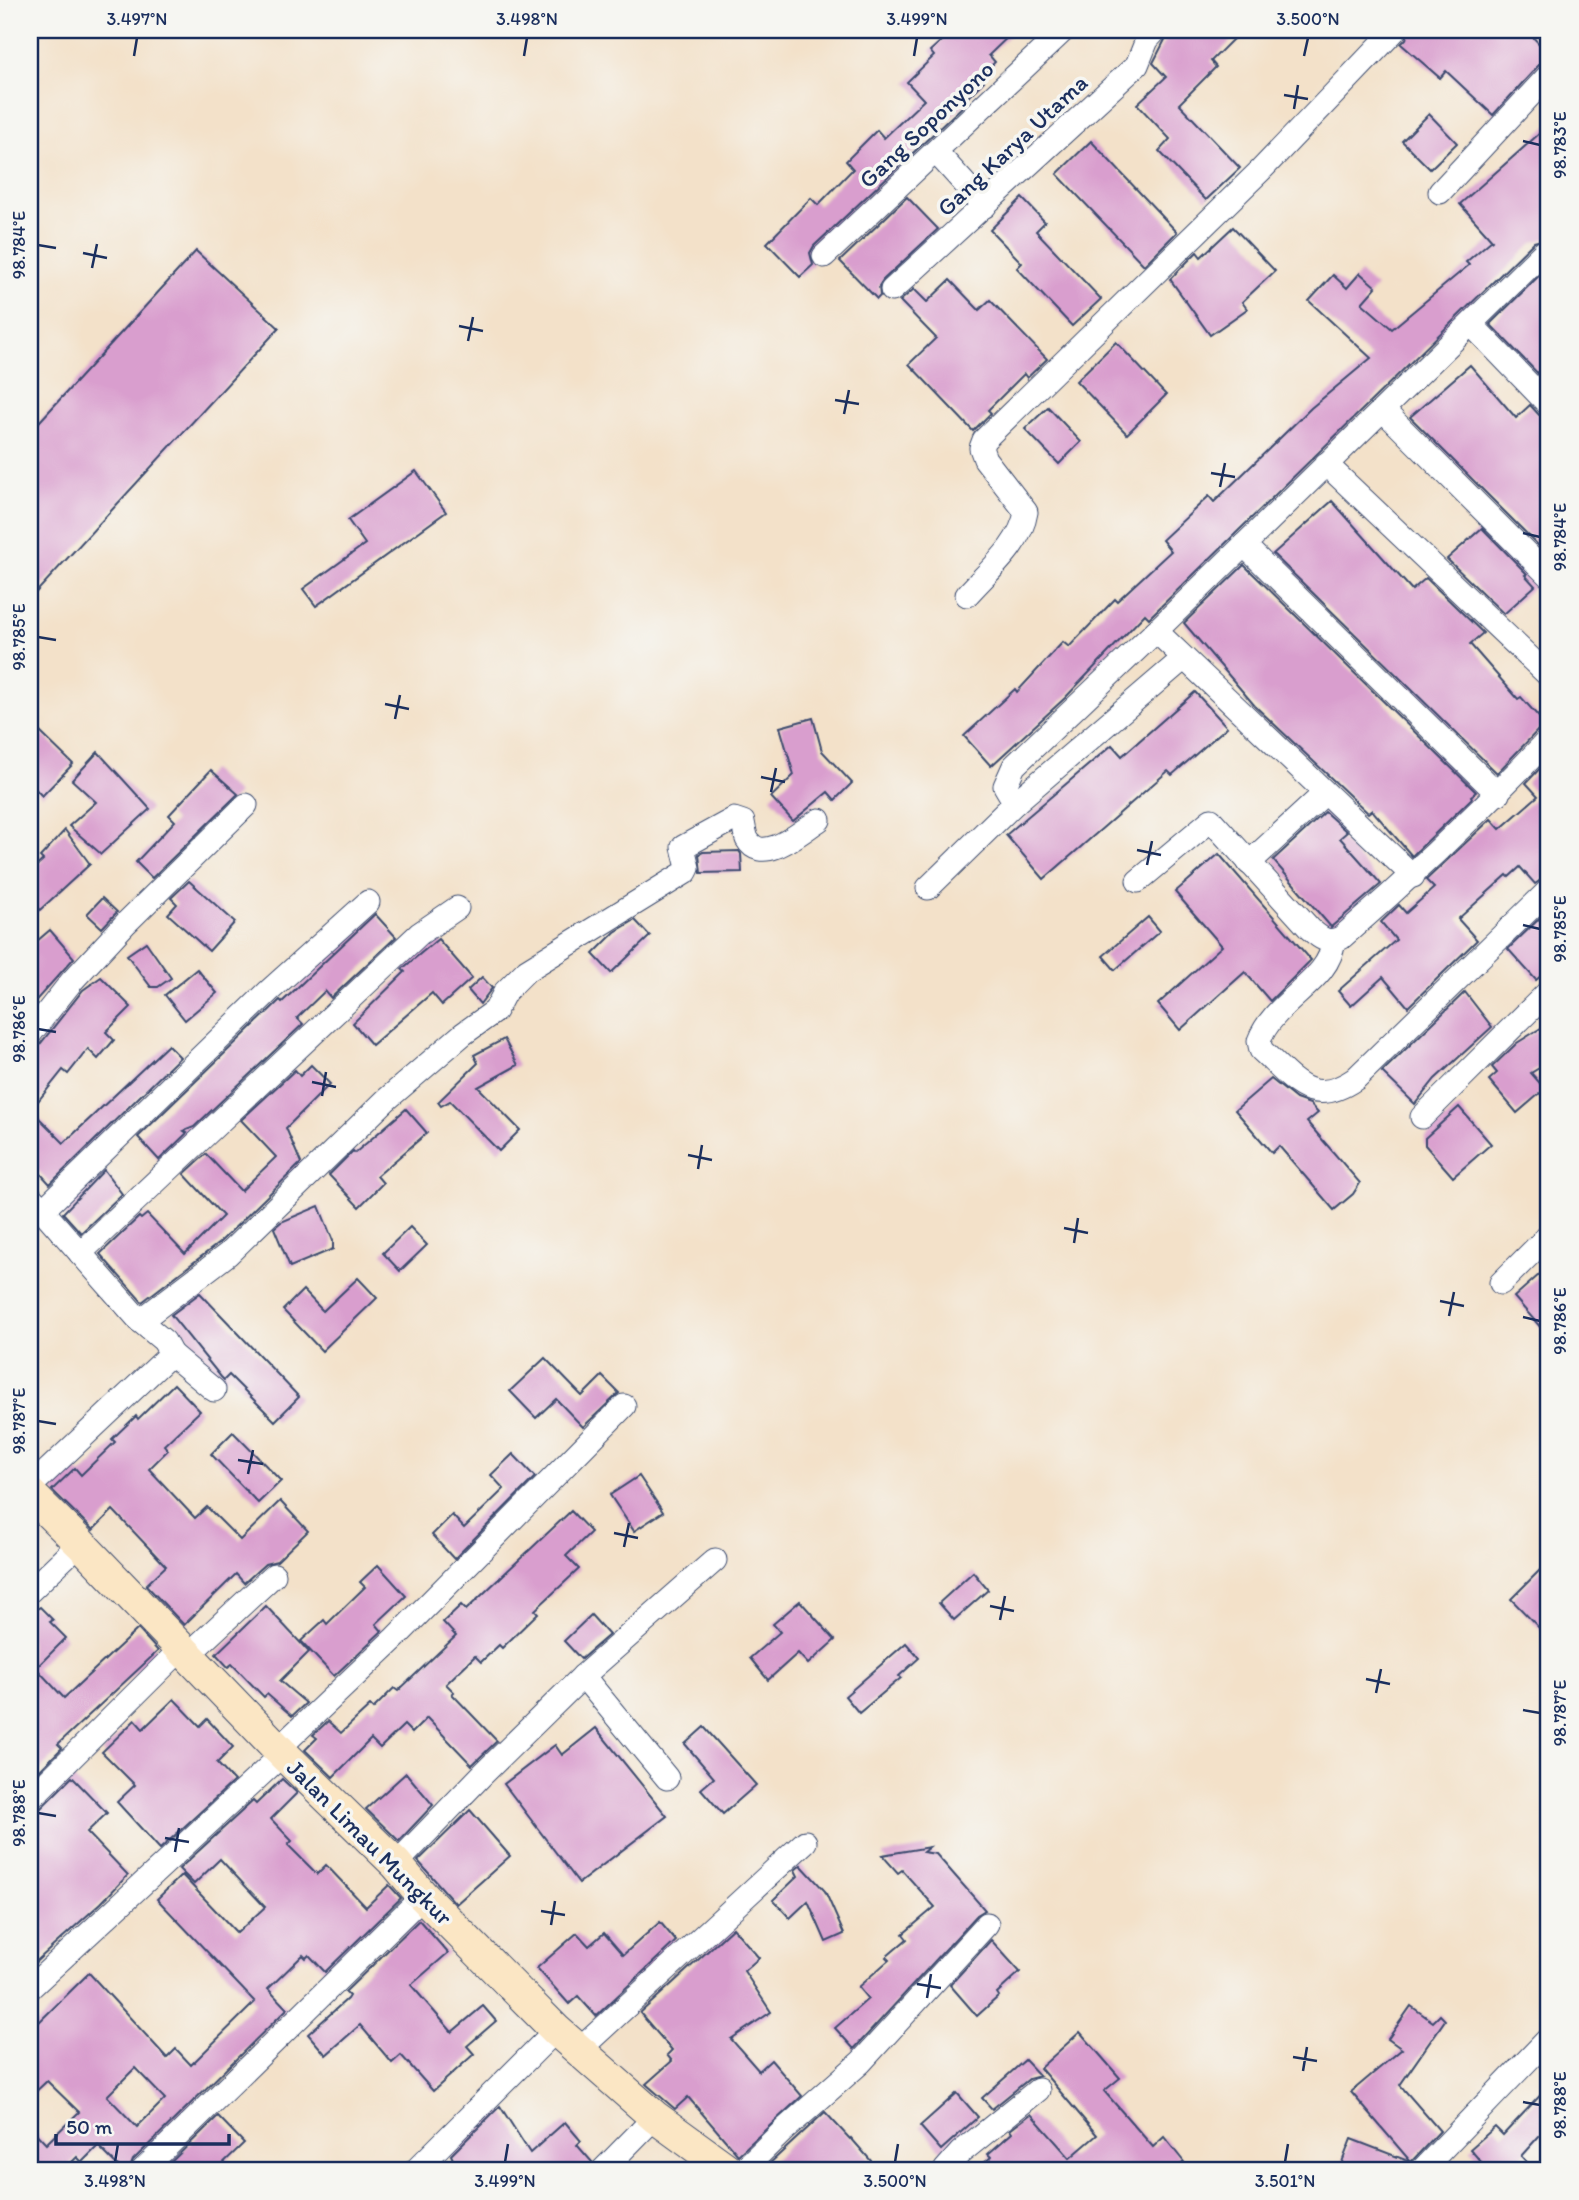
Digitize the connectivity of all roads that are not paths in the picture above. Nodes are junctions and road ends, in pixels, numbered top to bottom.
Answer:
1 (1064, 30) edge
2 (1156, 30) edge
3 (1395, 30) edge
4 (1549, 75) edge
5 (936, 152) junction
6 (1440, 192) dead end
7 (985, 206) junction
8 (1549, 252) edge
9 (824, 256) dead end
10 (892, 290) dead end
11 (1471, 324) junction
12 (1549, 405) edge
13 (1383, 410) junction
14 (1326, 464) junction
15 (1244, 545) junction
16 (1549, 576) edge
17 (967, 594) dead end
18 (1156, 631) junction
19 (1183, 659) junction
20 (1549, 676) edge
21 (1549, 739) edge
22 (1325, 793) junction
23 (1498, 794) junction
24 (1015, 803) junction
25 (246, 805) dead end
26 (819, 820) dead end
27 (1249, 863) junction
28 (1413, 876) junction
29 (1138, 881) dead end
30 (928, 888) dead end
31 (1549, 890) edge
32 (368, 902) dead end
33 (457, 908) dead end
34 (1333, 942) junction
35 (1549, 991) edge
36 (30, 1034) edge
37 (1422, 1117) dead end
38 (36, 1203) edge
39 (1549, 1236) edge
40 (80, 1253) junction
41 (1502, 1283) dead end
42 (140, 1321) junction
43 (171, 1354) junction
44 (214, 1390) dead end
45 (624, 1406) dead end
46 (30, 1487) edge
47 (30, 1494) edge
48 (80, 1543) junction
49 (715, 1560) dead end
50 (274, 1575) dead end
51 (30, 1591) edge
52 (184, 1652) junction
53 (583, 1676) junction
54 (280, 1752) junction
55 (667, 1778) dead end
56 (30, 1799) edge
57 (804, 1842) dead end
58 (396, 1864) junction
59 (423, 1896) junction
60 (987, 1924) dead end
61 (30, 1988) edge
62 (1549, 2038) edge
63 (567, 2041) junction
64 (1038, 2090) dead end
65 (654, 2117) junction
66 (143, 2170) edge
67 (416, 2170) edge
68 (603, 2170) edge
69 (728, 2170) edge
70 (743, 2170) edge
71 (945, 2170) edge
72 (1422, 2170) edge

1 - 5 street, Gang Soponyono
2 - 7 street, Gang Karya Utama
3 - 17 street
4 - 6 street
5 - 7 street
5 - 9 street, Gang Soponyono
7 - 10 street, Gang Karya Utama
8 - 11 street
11 - 12 street
11 - 13 street
13 - 14 street
13 - 16 street
14 - 15 street
14 - 20 street
15 - 18 street
15 - 23 street
18 - 19 street
18 - 24 street
19 - 22 street
19 - 24 street
21 - 23 street
22 - 27 street
22 - 28 street
23 - 28 street
24 - 30 street
25 - 36 street
26 - 42 street
27 - 29 street
27 - 34 street
28 - 34 street
31 - 34 street
32 - 38 street
33 - 40 street
35 - 37 street
38 - 40 street
39 - 41 street
40 - 42 street
42 - 43 street
43 - 44 street
43 - 46 street
45 - 54 street
47 - 48 street, Jalan Limau Mungkur
48 - 51 street
48 - 52 street, Jalan Limau Mungkur
49 - 53 street
50 - 52 street
52 - 54 street, Jalan Limau Mungkur
52 - 56 street
53 - 55 street
53 - 58 street
54 - 58 street, Jalan Limau Mungkur
54 - 61 street
57 - 63 street
58 - 59 street, Jalan Limau Mungkur
59 - 63 street, Jalan Limau Mungkur
59 - 66 street
60 - 70 street
62 - 72 street
63 - 65 street, Jalan Limau Mungkur
63 - 67 street
64 - 71 street
65 - 68 street
65 - 69 street, Jalan Limau Mungkur

